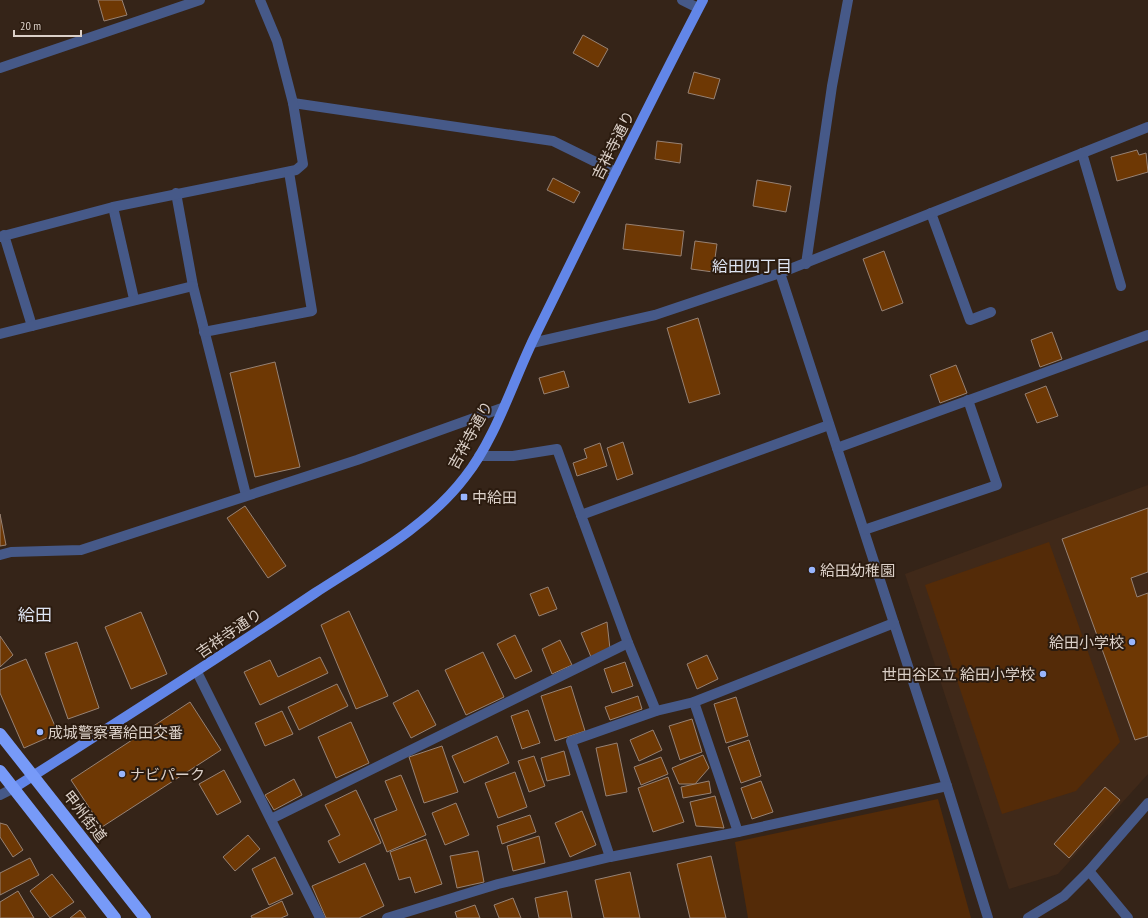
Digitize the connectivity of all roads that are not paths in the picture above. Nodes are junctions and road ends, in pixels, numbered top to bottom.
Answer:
1 (200, 0) edge
2 (260, 0) edge
3 (682, 0) edge
4 (848, 0) edge
5 (700, 4) edge
6 (0, 68) edge
7 (294, 102) junction
8 (1148, 127) edge
9 (1082, 153) junction
10 (289, 172) junction
11 (616, 172) junction
12 (176, 193) junction
13 (113, 207) junction
14 (931, 213) junction
15 (2, 236) edge
16 (806, 264) junction
17 (780, 273) junction
18 (192, 286) junction
19 (1121, 286) dead end
20 (134, 300) junction
21 (991, 312) dead end
22 (32, 326) junction
23 (204, 332) junction
24 (0, 334) edge
25 (1148, 335) edge
26 (532, 343) junction
27 (968, 400) junction
28 (502, 408) junction
29 (829, 425) junction
30 (837, 448) junction
31 (479, 456) junction
32 (246, 495) junction
33 (581, 515) junction
34 (864, 530) junction
35 (0, 555) edge
36 (894, 623) junction
37 (628, 644) junction
38 (197, 672) junction
39 (694, 702) junction
40 (656, 711) junction
41 (0, 734) edge
42 (0, 771) edge
43 (34, 776) junction
44 (947, 786) junction
45 (14, 788) junction
46 (0, 795) edge
47 (1148, 803) edge
48 (271, 819) junction
49 (738, 832) junction
50 (610, 857) junction
51 (1089, 871) junction
52 (115, 918) edge
53 (145, 918) edge
54 (320, 918) edge
55 (387, 918) edge
56 (988, 918) edge
57 (1028, 918) edge
58 (1128, 918) edge

1 - 6 street
2 - 7 street
3 - 5 street
4 - 16 street
5 - 11 main road, 吉祥寺通り
7 - 10 street
7 - 11 street
8 - 9 street
9 - 14 street
9 - 19 street
10 - 12 street
10 - 23 street
11 - 26 main road, 吉祥寺通り
12 - 13 street
12 - 18 street
13 - 15 street
13 - 20 street
14 - 16 street
14 - 21 street
15 - 22 street
16 - 17 street
17 - 26 street
17 - 29 street
18 - 20 street
18 - 23 street
20 - 22 street
22 - 24 street
23 - 32 street
25 - 27 street
26 - 28 main road, 吉祥寺通り
27 - 30 street
27 - 34 street
28 - 31 main road, 吉祥寺通り
28 - 32 street
29 - 30 street
29 - 33 street
30 - 34 street
31 - 33 street
31 - 38 main road, 吉祥寺通り
32 - 35 street
33 - 37 street
34 - 36 street
36 - 39 street
36 - 44 street
37 - 40 street
37 - 48 street
38 - 43 main road, 吉祥寺通り
38 - 48 street
39 - 40 street
39 - 49 street
40 - 50 street
41 - 43 highway, 甲州街道
42 - 45 highway
43 - 45 main road, 吉祥寺通り
43 - 53 highway, 甲州街道
44 - 49 street
44 - 56 street
45 - 46 street
45 - 52 highway
47 - 51 street
48 - 54 street
49 - 50 street
50 - 55 street
51 - 57 street
51 - 58 street

